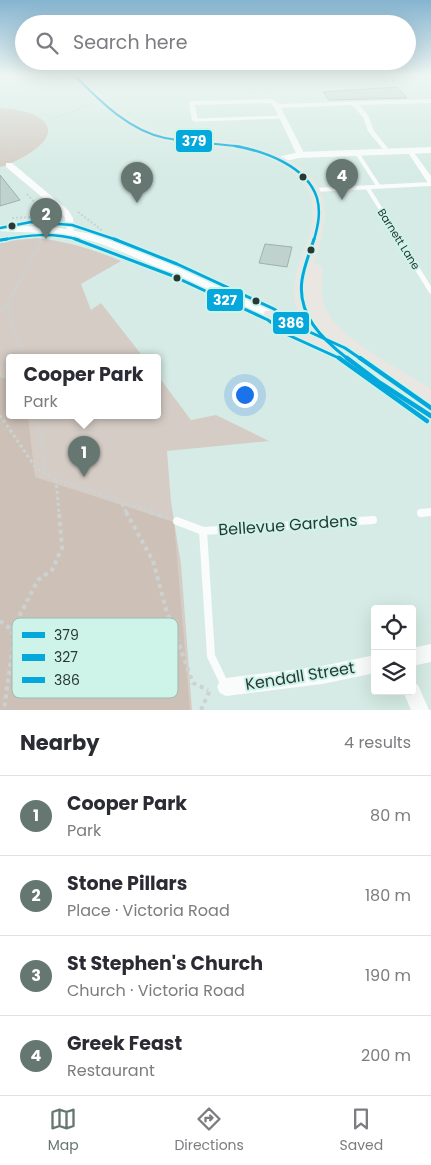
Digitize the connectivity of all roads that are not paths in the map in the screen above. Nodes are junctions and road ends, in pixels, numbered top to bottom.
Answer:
1 (116, 108) edge
2 (193, 108) edge
3 (278, 108) edge
4 (358, 108) edge
5 (282, 117) junction
6 (195, 120) joint
7 (431, 150) edge
8 (410, 151) junction
9 (388, 152) junction
10 (357, 153) junction
11 (290, 157) junction
12 (10, 162) road end
13 (431, 183) edge
14 (367, 187) junction
15 (379, 187) junction
16 (319, 190) junction
17 (0, 228) edge
18 (71, 231) junction
19 (0, 234) edge
20 (21, 234) junction
21 (431, 291) edge
22 (271, 316) junction
23 (316, 320) junction
24 (342, 353) junction
25 (431, 398) edge
26 (431, 416) edge
27 (431, 512) edge
28 (421, 513) dead end
29 (373, 520) dead end
30 (177, 521) road end
31 (203, 531) junction
32 (431, 653) edge
33 (416, 656) edge
34 (371, 665) edge
35 (217, 689) joint
36 (414, 695) edge
37 (420, 710) edge

1 - 11 main road
2 - 6 street
3 - 5 street
4 - 9 street
5 - 6 lane
5 - 11 street
7 - 8 street
8 - 9 street
8 - 13 street
9 - 10 street
10 - 11 street
10 - 15 lane
11 - 16 main road
12 - 18 street
13 - 15 lane
14 - 15 lane
14 - 16 lane
14 - 21 lane, Barnett Lane
16 - 23 main road
17 - 20 street
18 - 20 street
18 - 22 street
19 - 20 street
22 - 23 street
22 - 24 main road
23 - 24 main road
23 - 25 main road
24 - 26 main road
27 - 28 lane
29 - 31 lane, Bellevue Gardens
30 - 31 lane, Bellevue Gardens
31 - 35 lane, Bellevue Gardens
32 - 33 street
34 - 35 street, Kendall Street
36 - 37 street

